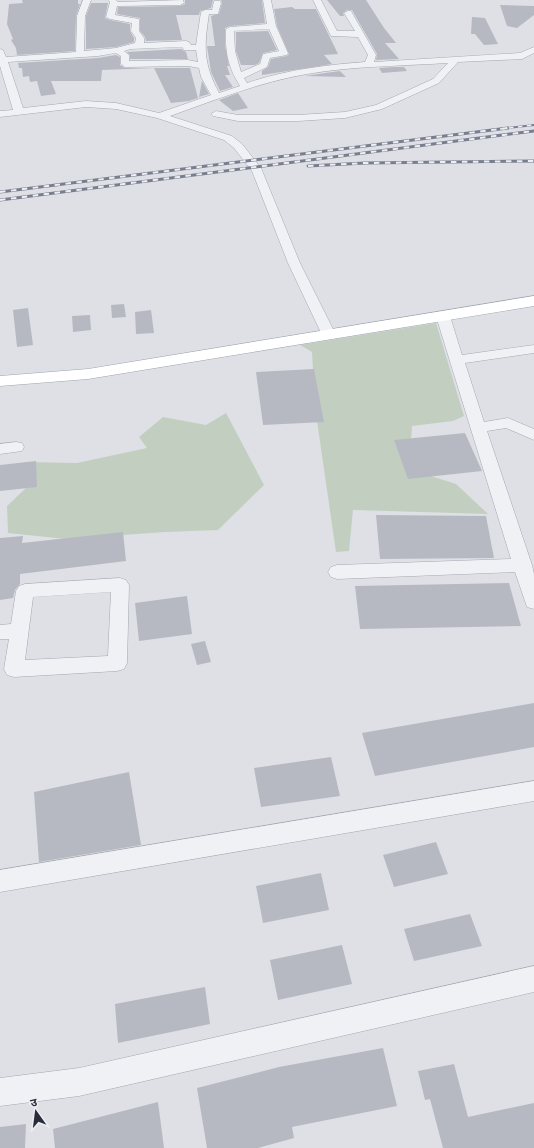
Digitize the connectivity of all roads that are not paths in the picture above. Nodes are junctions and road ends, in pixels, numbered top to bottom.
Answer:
1 (87, 0) edge
2 (179, 0) edge
3 (317, 0) edge
4 (269, 1) edge
5 (112, 2) edge
6 (217, 3) dead end
7 (348, 13) dead end
8 (272, 26) junction
9 (361, 34) junction
10 (138, 45) dead end
11 (200, 47) junction
12 (116, 50) junction
13 (534, 50) edge
14 (80, 54) junction
15 (1, 60) edge
16 (455, 60) junction
17 (369, 64) junction
18 (203, 66) junction
19 (237, 75) junction
20 (246, 87) junction
21 (217, 97) junction
22 (19, 112) junction
23 (0, 114) edge
24 (216, 114) dead end
25 (160, 116) junction
26 (534, 301) edge
27 (443, 316) junction
28 (329, 335) junction
29 (534, 349) edge
30 (457, 360) junction
31 (0, 380) edge
32 (479, 428) junction
33 (534, 435) edge
34 (16, 447) dead end
35 (0, 449) edge
36 (522, 565) junction
37 (338, 572) dead end
38 (534, 602) edge
39 (19, 631) junction
40 (0, 632) edge
41 (534, 791) edge
42 (0, 881) edge
43 (534, 979) edge
44 (0, 1092) edge

1 - 14 street
2 - 5 street
3 - 9 street
4 - 8 street
5 - 10 street
6 - 11 street
7 - 9 street
8 - 19 street
8 - 19 street
9 - 17 street
11 - 12 street
11 - 18 street
12 - 14 street
12 - 18 street
13 - 16 street
14 - 15 street
15 - 22 street
16 - 17 street
16 - 24 street
17 - 20 street
18 - 21 street
19 - 20 street
20 - 21 street
21 - 25 street
22 - 23 street
22 - 25 street
25 - 28 street
26 - 27 main road
27 - 28 main road
27 - 30 street
28 - 31 main road
29 - 30 street
30 - 32 street
32 - 33 street
32 - 36 street
34 - 35 street
36 - 37 street
36 - 38 street
39 - 39 street
39 - 40 street
41 - 42 street
43 - 44 street

